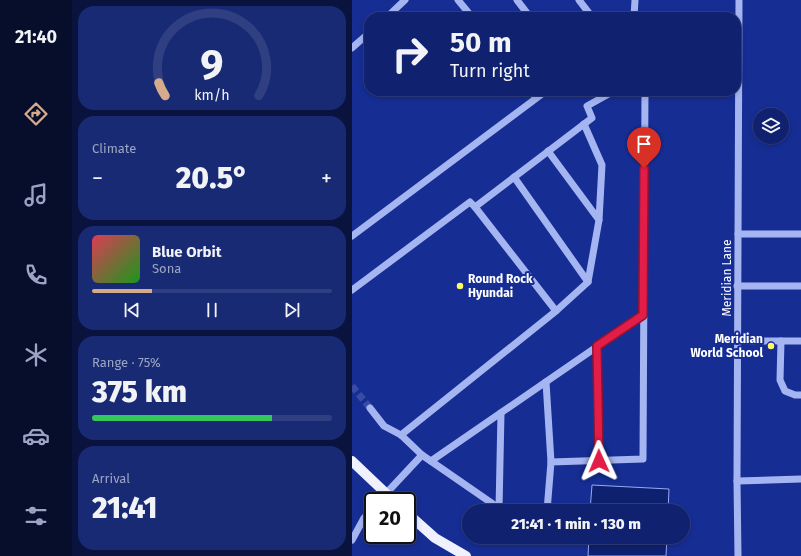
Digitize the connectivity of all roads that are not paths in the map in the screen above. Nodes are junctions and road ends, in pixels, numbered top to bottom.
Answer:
1 (406, 0) edge
2 (458, 0) edge
3 (517, 0) edge
4 (579, 0) edge
5 (635, 0) edge
6 (739, 0) edge
7 (392, 12) edge
8 (468, 12) edge
9 (526, 12) edge
10 (588, 12) edge
11 (634, 12) edge
12 (739, 12) edge
13 (364, 37) edge
14 (352, 48) edge
15 (539, 96) edge
16 (605, 96) edge
17 (645, 96) edge
18 (739, 96) edge
19 (536, 98) joint
20 (584, 124) junction
21 (548, 151) junction
22 (514, 177) junction
23 (475, 208) junction
24 (599, 220) junction
25 (738, 234) junction
26 (801, 234) edge
27 (352, 236) edge
28 (588, 282) junction
29 (737, 286) junction
30 (801, 286) edge
31 (352, 290) edge
32 (556, 311) junction
33 (643, 315) junction
34 (737, 341) junction
35 (781, 341) junction
36 (801, 341) edge
37 (597, 346) junction
38 (546, 382) junction
39 (801, 395) edge
40 (370, 408) tunnel mouth
41 (501, 413) junction
42 (401, 435) junction
43 (422, 455) junction
44 (352, 461) edge
45 (431, 461) junction
46 (599, 461) junction
47 (551, 462) junction
48 (801, 479) edge
49 (737, 481) junction
50 (378, 492) edge
51 (387, 492) edge
52 (492, 504) edge
53 (501, 504) edge
54 (548, 504) edge
55 (364, 518) edge
56 (416, 521) edge
57 (352, 540) edge
58 (466, 556) edge
59 (738, 556) edge

1 - 7 street
2 - 8 street
3 - 9 street
4 - 10 street
5 - 11 street
6 - 12 street, Meridian Lane
13 - 14 street
15 - 19 street
16 - 20 street
17 - 33 street
18 - 25 street, Meridian Lane
19 - 27 street
20 - 21 street
20 - 24 street
21 - 22 street
21 - 24 street
22 - 23 street
22 - 28 street
23 - 31 street
23 - 32 street
24 - 28 street
25 - 26 street
25 - 29 street, Meridian Lane
28 - 32 street
29 - 30 street
29 - 34 street, Meridian Lane
32 - 42 street
33 - 37 street
33 - 46 street
34 - 35 street
34 - 49 street, Meridian Lane
35 - 36 street
35 - 39 street
37 - 38 street
37 - 46 street
38 - 41 street
38 - 47 street
40 - 42 street
41 - 45 street
41 - 53 street
42 - 43 street
43 - 45 street
43 - 51 street
44 - 50 main road
45 - 52 street
46 - 47 street
47 - 54 street
48 - 49 street
49 - 59 street, Meridian Lane
55 - 57 street
56 - 58 main road

